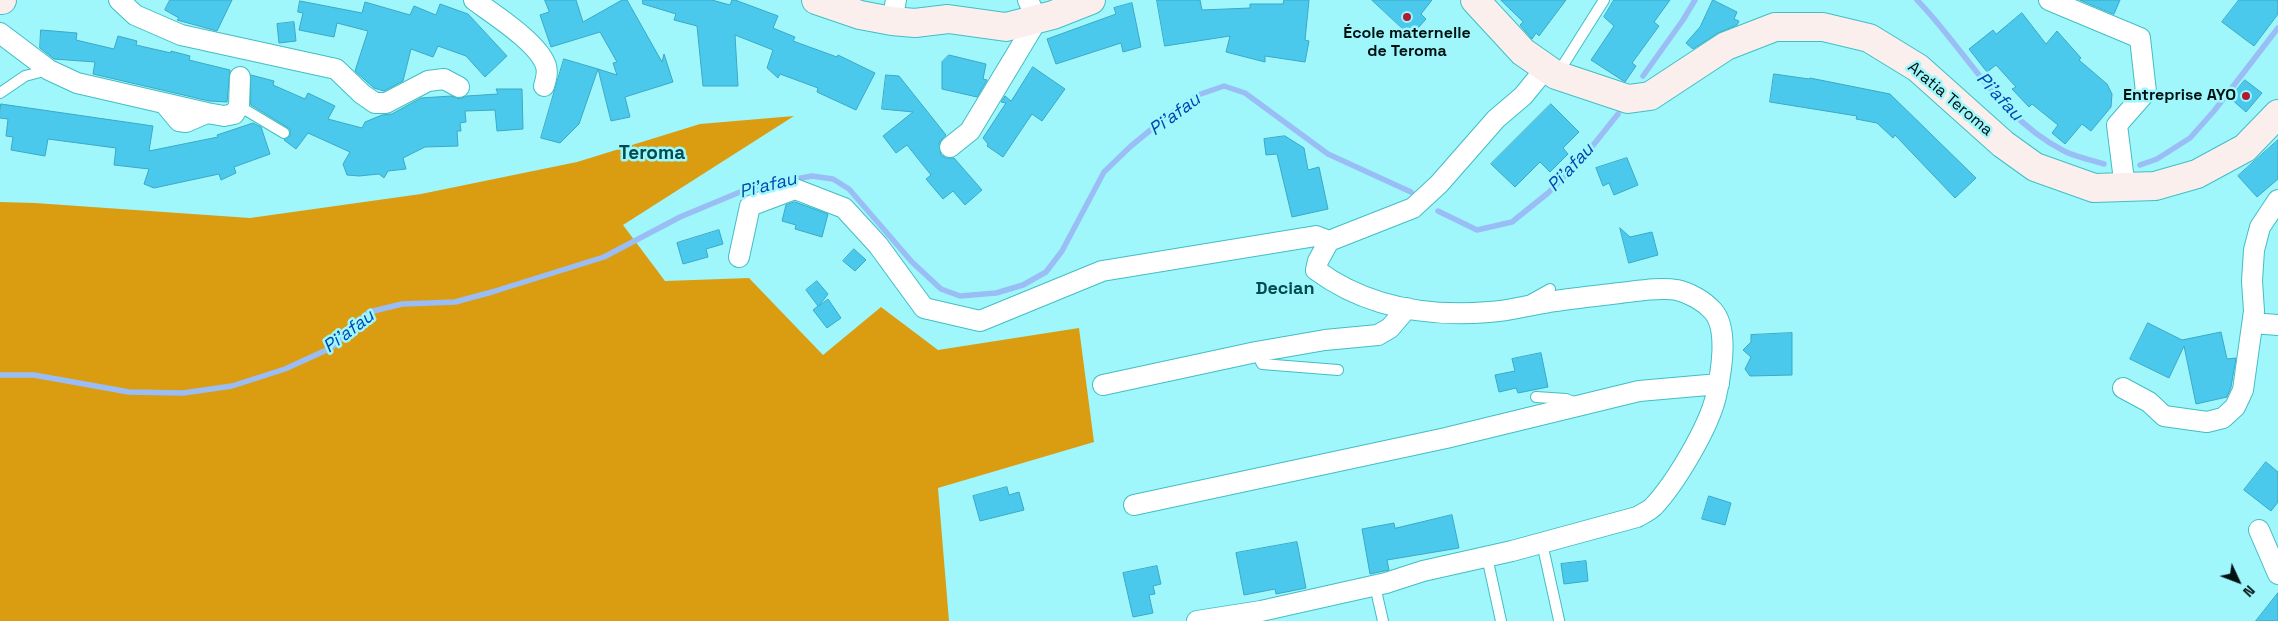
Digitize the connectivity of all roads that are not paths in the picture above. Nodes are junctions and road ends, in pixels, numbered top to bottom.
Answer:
1 (119, 0) edge
2 (474, 0) edge
3 (816, 0) edge
4 (1091, 0) edge
5 (1475, 0) edge
6 (1604, 0) edge
7 (2049, 0) edge
8 (894, 10) edge
9 (1032, 10) edge
10 (0, 32) edge
11 (49, 70) junction
12 (1551, 71) junction
13 (240, 77) dead end
14 (544, 86) dead end
15 (459, 87) dead end
16 (0, 93) edge
17 (239, 106) junction
18 (2278, 114) edge
19 (284, 133) dead end
20 (950, 147) dead end
21 (2125, 188) junction
22 (2278, 200) edge
23 (1329, 241) junction
24 (739, 256) dead end
25 (1550, 289) dead end
26 (1407, 308) junction
27 (1515, 308) junction
28 (2253, 323) junction
29 (2278, 325) edge
30 (1256, 352) junction
31 (1338, 370) dead end
32 (1719, 384) junction
33 (1103, 385) dead end
34 (2123, 388) dead end
35 (1536, 397) dead end
36 (1581, 406) junction
37 (1134, 504) dead end
38 (2260, 530) dead end
39 (1542, 543) junction
40 (1487, 557) junction
41 (2278, 574) edge
42 (1375, 586) junction
43 (1271, 615) edge
44 (1559, 620) dead end
45 (1197, 621) edge
46 (1383, 621) edge
47 (1501, 621) edge

1 - 15 street
2 - 14 street
3 - 8 main road
4 - 9 main road
5 - 12 main road, Aratia Teroma
6 - 12 lane
7 - 21 street
8 - 9 main road
9 - 20 street
10 - 11 street
11 - 16 lane
11 - 17 street
12 - 21 main road, Aratia Teroma
12 - 23 street
13 - 17 street
17 - 19 lane
18 - 21 main road, Aratia Teroma
22 - 28 street
23 - 24 street
23 - 26 street
25 - 27 lane
26 - 27 street
26 - 30 street
27 - 32 street
28 - 29 street
28 - 34 street
30 - 31 lane
30 - 33 street
32 - 36 street
32 - 39 street
35 - 36 lane
36 - 37 street
38 - 41 street
39 - 40 street
39 - 44 lane
40 - 42 street
40 - 47 lane
42 - 43 street
42 - 46 lane
43 - 45 street

